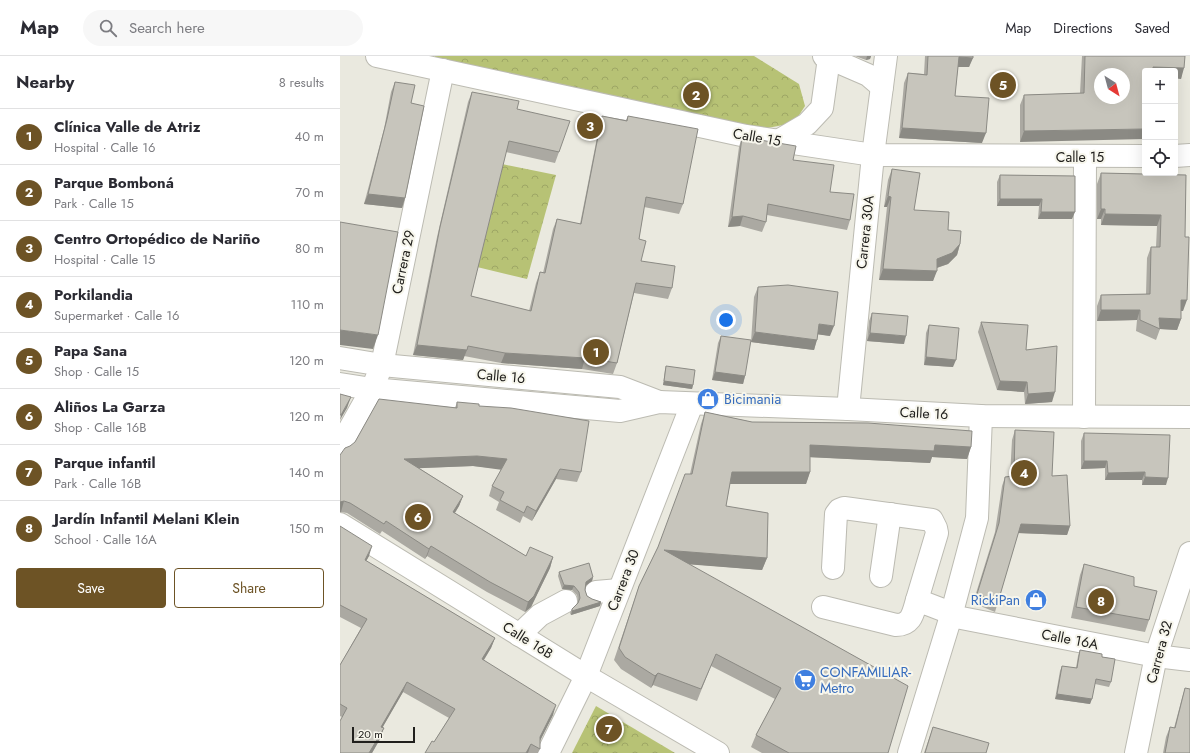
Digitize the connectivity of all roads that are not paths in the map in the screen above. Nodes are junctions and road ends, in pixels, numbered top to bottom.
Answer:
1 (377, 56) edge
2 (886, 56) edge
3 (827, 57) edge
4 (443, 70) junction
5 (882, 86) junction
6 (778, 141) junction
7 (873, 155) junction
8 (1190, 155) edge
9 (1142, 156) edge
10 (1178, 156) edge
11 (1085, 157) junction
12 (340, 358) edge
13 (382, 365) junction
14 (340, 384) edge
15 (372, 389) junction
16 (659, 402) junction
17 (692, 404) junction
18 (848, 408) junction
19 (981, 416) junction
20 (1084, 416) junction
21 (1190, 418) edge
22 (340, 446) edge
23 (890, 514) junction
24 (340, 524) edge
25 (1190, 553) edge
26 (833, 568) dead end
27 (881, 576) dead end
28 (619, 590) junction
29 (596, 592) dead end
30 (917, 600) junction
31 (566, 602) dead end
32 (822, 607) dead end
33 (951, 616) junction
34 (519, 635) junction
35 (1156, 656) junction
36 (1190, 660) edge
37 (586, 676) junction
38 (548, 753) edge
39 (718, 753) edge
40 (909, 753) edge
41 (1136, 753) edge

1 - 4 street, Calle 15
2 - 5 street, Carrera 30A
3 - 5 street
3 - 6 street
4 - 6 street, Calle 15
4 - 13 street, Carrera 29
5 - 7 street, Carrera 30A
6 - 7 street, Calle 15
7 - 11 street, Calle 15
7 - 18 street, Carrera 30A
8 - 10 street
9 - 11 street, Calle 15
11 - 20 street
12 - 13 street, Calle 16
13 - 15 street, Carrera 29
13 - 16 street, Calle 16
14 - 15 street, Calle 16
15 - 16 street, Calle 16
15 - 22 street, Carrera 29
16 - 17 street, Calle 16
17 - 18 street, Calle 16
17 - 28 street, Carrera 30
18 - 19 street, Calle 16
19 - 20 street, Calle 16
19 - 33 street
20 - 21 street, Calle 16
23 - 26 street
23 - 27 street
23 - 30 street
24 - 34 street, Calle 16B
25 - 35 street, Carrera 32
28 - 29 street
28 - 37 street, Carrera 30
30 - 32 street
30 - 33 street, Calle 16A
31 - 34 street
33 - 35 street, Calle 16A
33 - 40 street
34 - 37 street, Calle 16B
35 - 36 street, Calle 16A
35 - 41 street, Carrera 32
37 - 38 street, Carrera 30
37 - 39 street, Calle 16B

